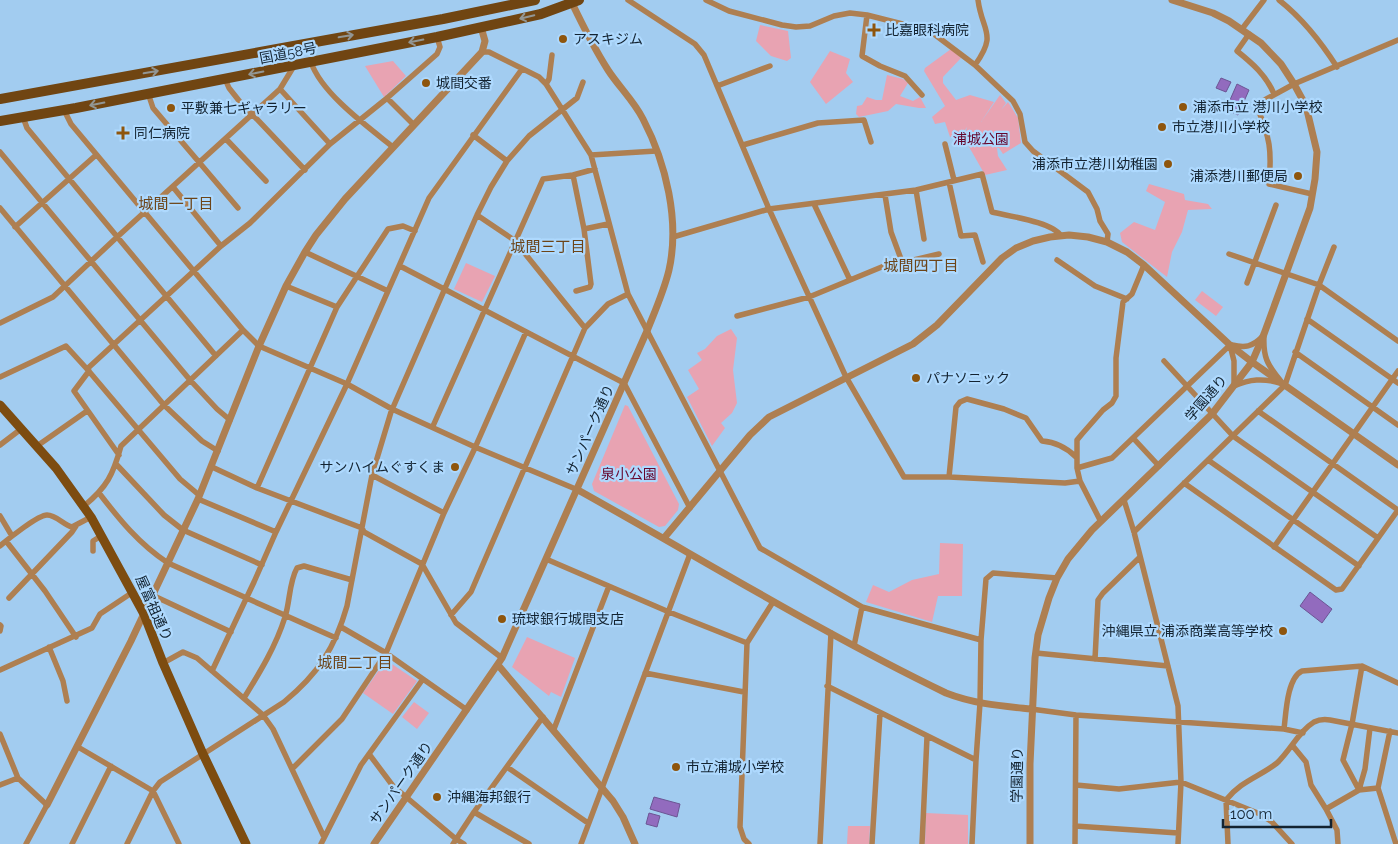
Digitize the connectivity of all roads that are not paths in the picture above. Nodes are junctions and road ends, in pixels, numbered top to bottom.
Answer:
1 (535, 0) edge
2 (628, 0) edge
3 (706, 0) edge
4 (978, 0) edge
5 (1175, 0) edge
6 (1264, 0) edge
7 (1279, 0) edge
8 (573, 1) edge
9 (867, 16) junction
10 (481, 27) junction
11 (1242, 29) junction
12 (1249, 34) junction
13 (437, 37) junction
14 (1398, 40) edge
15 (482, 52) junction
16 (552, 55) dead end
17 (311, 62) junction
18 (975, 65) junction
19 (294, 66) junction
20 (770, 66) dead end
21 (1337, 67) junction
22 (522, 69) junction
23 (225, 79) junction
24 (584, 82) dead end
25 (546, 84) junction
26 (1294, 84) junction
27 (717, 86) junction
28 (280, 89) junction
29 (148, 93) junction
30 (1274, 94) junction
31 (922, 95) dead end
32 (387, 98) junction
33 (0, 99) edge
34 (64, 110) junction
35 (562, 110) junction
36 (252, 114) junction
37 (24, 117) junction
38 (0, 121) edge
39 (360, 121) junction
40 (414, 125) junction
41 (474, 135) junction
42 (226, 139) junction
43 (871, 142) dead end
44 (330, 144) junction
45 (945, 144) dead end
46 (743, 145) junction
47 (393, 147) junction
48 (656, 151) junction
49 (0, 152) edge
50 (96, 154) junction
51 (591, 156) junction
52 (507, 161) junction
53 (200, 163) junction
54 (595, 169) junction
55 (305, 170) junction
56 (573, 175) junction
57 (68, 179) junction
58 (266, 181) dead end
59 (952, 181) junction
60 (173, 187) junction
61 (916, 190) junction
62 (885, 194) junction
63 (1312, 194) junction
64 (42, 204) junction
65 (814, 204) junction
66 (1276, 205) dead end
67 (0, 208) edge
68 (238, 208) dead end
69 (769, 209) junction
70 (145, 213) junction
71 (477, 215) junction
72 (608, 224) junction
73 (15, 227) junction
74 (584, 229) junction
75 (415, 231) junction
76 (1061, 236) junction
77 (116, 238) junction
78 (673, 238) junction
79 (514, 240) junction
80 (924, 240) dead end
81 (1107, 242) junction
82 (222, 246) junction
83 (1334, 247) dead end
84 (305, 252) junction
85 (939, 254) dead end
86 (1229, 254) dead end
87 (901, 259) junction
88 (1056, 260) dead end
89 (90, 262) junction
90 (983, 262) dead end
91 (1255, 262) junction
92 (1144, 265) junction
93 (400, 266) junction
94 (194, 271) junction
95 (1287, 273) junction
96 (358, 276) junction
97 (850, 280) junction
98 (1247, 284) dead end
99 (1319, 285) junction
100 (65, 286) junction
101 (286, 286) junction
102 (445, 288) junction
103 (388, 291) junction
104 (576, 291) dead end
105 (628, 294) junction
106 (166, 297) junction
107 (808, 297) junction
108 (1127, 299) junction
109 (337, 306) junction
110 (484, 310) junction
111 (737, 316) dead end
112 (1307, 319) junction
113 (140, 320) junction
114 (0, 323) edge
115 (585, 328) junction
116 (243, 330) junction
117 (647, 331) junction
118 (526, 332) junction
119 (1264, 334) junction
120 (1398, 342) edge
121 (113, 344) junction
122 (1230, 345) junction
123 (259, 346) junction
124 (1295, 352) junction
125 (216, 356) junction
126 (572, 356) junction
127 (1164, 362) dead end
128 (1252, 362) junction
129 (310, 368) junction
130 (88, 370) junction
131 (1398, 371) edge
132 (0, 376) edge
133 (846, 377) junction
134 (190, 380) junction
135 (1395, 381) edge
136 (624, 383) junction
137 (347, 384) junction
138 (1285, 385) junction
139 (1186, 386) junction
140 (1234, 386) junction
141 (0, 405) edge
142 (164, 405) junction
143 (392, 408) junction
144 (1373, 408) junction
145 (88, 411) junction
146 (1258, 412) junction
147 (1212, 414) junction
148 (230, 420) junction
149 (1398, 425) edge
150 (432, 426) junction
151 (21, 429) junction
152 (139, 429) junction
153 (1354, 435) junction
154 (1233, 436) junction
155 (1134, 439) junction
156 (0, 445) edge
157 (38, 446) junction
158 (475, 447) junction
159 (218, 451) junction
160 (119, 455) junction
161 (1076, 457) junction
162 (1208, 460) junction
163 (116, 464) junction
164 (1332, 465) junction
165 (1398, 465) edge
166 (1158, 466) junction
167 (212, 467) junction
168 (524, 468) junction
169 (1077, 468) junction
170 (720, 470) junction
171 (372, 475) junction
172 (949, 477) junction
173 (1080, 481) junction
174 (1184, 483) junction
175 (257, 488) junction
176 (578, 490) junction
177 (99, 492) junction
178 (1313, 493) junction
179 (198, 497) junction
180 (292, 500) junction
181 (1124, 500) junction
182 (84, 506) junction
183 (690, 508) junction
184 (1398, 510) edge
185 (444, 514) junction
186 (0, 516) edge
187 (91, 517) junction
188 (1100, 520) junction
189 (1294, 520) junction
190 (76, 526) junction
191 (362, 528) junction
192 (183, 530) junction
193 (276, 532) junction
194 (1134, 532) junction
195 (12, 536) junction
196 (102, 536) junction
197 (664, 538) junction
198 (1378, 538) junction
199 (6, 540) junction
200 (0, 546) edge
201 (1274, 547) junction
202 (93, 551) dead end
203 (690, 554) junction
204 (1140, 557) junction
205 (546, 559) junction
206 (168, 563) junction
207 (422, 564) junction
208 (262, 565) junction
209 (1359, 566) junction
210 (32, 574) junction
211 (1057, 578) junction
212 (352, 580) junction
213 (609, 586) junction
214 (133, 592) junction
215 (152, 595) junction
216 (9, 598) dead end
217 (246, 599) junction
218 (773, 602) junction
219 (862, 608) junction
220 (668, 612) junction
221 (144, 614) junction
222 (286, 616) junction
223 (451, 616) junction
224 (0, 625) edge
225 (341, 627) junction
226 (0, 632) edge
227 (231, 632) junction
228 (831, 633) junction
229 (76, 637) junction
230 (336, 638) junction
231 (981, 640) junction
232 (747, 643) junction
233 (854, 646) junction
234 (49, 647) junction
235 (386, 653) junction
236 (1036, 653) junction
237 (1095, 659) junction
238 (500, 662) junction
239 (163, 663) junction
240 (1168, 666) junction
241 (1362, 666) junction
242 (0, 670) edge
243 (212, 670) junction
244 (646, 673) junction
245 (424, 679) junction
246 (1398, 683) edge
247 (827, 686) junction
248 (744, 692) junction
249 (244, 698) junction
250 (67, 701) dead end
251 (980, 703) junction
252 (1031, 709) junction
253 (468, 710) junction
254 (880, 713) junction
255 (263, 715) junction
256 (1076, 715) junction
257 (543, 717) junction
258 (1180, 721) junction
259 (1352, 724) junction
260 (1370, 728) junction
261 (554, 729) junction
262 (1284, 729) junction
263 (1390, 732) junction
264 (1303, 733) junction
265 (1398, 733) edge
266 (0, 734) edge
267 (927, 737) junction
268 (1292, 745) junction
269 (78, 747) junction
270 (203, 754) junction
271 (369, 754) junction
272 (976, 760) junction
273 (111, 766) junction
274 (507, 767) junction
275 (293, 768) junction
276 (18, 778) junction
277 (1181, 782) junction
278 (0, 785) edge
279 (1076, 785) junction
280 (602, 787) junction
281 (1378, 788) junction
282 (1359, 790) junction
283 (153, 791) junction
284 (405, 797) junction
285 (1226, 800) junction
286 (47, 805) junction
287 (1326, 809) junction
288 (474, 812) junction
289 (588, 823) junction
290 (1075, 826) junction
291 (1178, 833) junction
292 (324, 837) junction
293 (454, 842) edge
294 (1228, 843) edge
295 (26, 844) edge
296 (72, 844) edge
297 (127, 844) edge
298 (179, 844) edge
299 (246, 844) edge
300 (321, 844) edge
301 (374, 844) edge
302 (464, 844) edge
303 (529, 844) edge
304 (581, 844) edge
305 (635, 844) edge
306 (749, 844) edge
307 (820, 844) edge
308 (872, 844) edge
309 (922, 844) edge
310 (972, 844) edge
311 (1030, 844) edge
312 (1075, 844) edge
313 (1178, 844) edge
314 (1236, 844) edge
315 (1292, 844) edge
316 (1338, 844) edge
317 (1396, 844) edge

33 -> 1 highway, 国道58号
2 - 27 street
3 - 9 street
4 - 18 street
5 - 11 street, 学園通り
6 - 11 street
7 - 21 street
8 -> 10 highway, 国道58号
8 - 48 street, サンパーク通り
9 - 18 street
9 - 31 street
10 - 13 highway, 国道58号
10 - 15 street
11 - 12 street, 学園通り
12 - 26 street, 学園通り
12 - 30 street
13 -> 17 highway, 国道58号
13 - 32 street
14 - 21 street
15 - 22 street
15 - 40 street
16 - 25 street
17 - 19 highway, 国道58号
17 - 39 street
18 - 81 street
19 -> 23 highway, 国道58号
19 - 28 street
20 - 27 street
21 - 26 street
22 - 25 street
22 - 41 street
23 - 29 highway, 国道58号
23 - 36 street
24 - 35 street
25 - 35 street
26 - 30 street
26 - 63 street, 学園通り
27 - 46 street
28 - 36 street
28 - 44 street
29 -> 34 highway, 国道58号
29 - 53 street
30 - 63 street
32 - 39 street
32 - 40 street
34 - 37 highway, 国道58号
34 - 50 street
35 - 51 street
35 - 52 street
36 - 42 street
36 - 55 street
37 - 38 highway, 国道58号
37 - 57 street
39 - 44 street
39 - 47 street
40 - 47 street
41 - 52 street
41 - 75 street
42 - 53 street
42 - 58 street
43 - 46 street
44 - 55 street
45 - 59 street
46 - 69 street
47 - 84 street
48 - 51 street
48 - 78 street, サンパーク通り
49 - 64 street
50 - 57 street
50 - 70 street
51 - 54 street
52 - 71 street
53 - 60 street
53 - 68 street
54 - 56 street
54 - 72 street
55 - 82 street
56 - 74 street
56 - 79 street
57 - 64 street
57 - 77 street
59 - 61 street
59 - 76 street
59 - 90 street
60 - 70 street
60 - 82 street
61 - 62 street
61 - 80 street
62 - 65 street
62 - 87 street
63 - 95 street, 学園通り
64 - 73 street
64 - 89 street
65 - 69 street
65 - 97 street
66 - 91 street
67 - 73 street
69 - 78 street
69 - 107 street
70 - 77 street
70 - 94 street
71 - 79 street
71 - 102 street
72 - 74 street
72 - 105 street
73 - 100 street
74 - 104 street
75 - 93 street
75 - 96 street
76 - 81 street
76 - 133 street
77 - 89 street
77 - 106 street
78 - 117 street, サンパーク通り
79 - 110 street
79 - 115 street
81 - 92 street
82 - 94 street
83 - 99 street
84 - 96 street
84 - 101 street
85 - 87 street
86 - 91 street
87 - 97 street
88 - 108 street
89 - 100 street
89 - 113 street
91 - 95 street
91 - 98 street
92 - 108 street
92 - 122 street
93 - 102 street
93 - 103 street
94 - 106 street
94 - 116 street
95 - 99 street
95 - 119 street, 学園通り
96 - 103 street
96 - 109 street
97 - 107 street
99 - 112 street
99 - 120 street
100 - 114 street
100 - 121 street
101 - 109 street
101 - 123 street
102 - 110 street
102 - 143 street
103 - 137 street
105 - 115 street
105 - 117 street
106 - 113 street
106 - 125 street
107 - 111 street
107 - 133 street
108 - 161 street
109 - 129 street
110 - 118 street
110 - 150 street
112 - 124 street
112 - 135 street
113 - 121 street
113 - 134 street
115 - 126 street
116 - 123 street
116 - 125 street
117 - 136 street, サンパーク通り
117 - 170 street
118 - 126 street
118 - 158 street
119 - 122 street
119 - 128 street, 学園通り
119 - 138 street
121 - 130 street
121 - 142 street
122 - 128 street
122 - 139 street
122 - 140 street
123 - 129 street
123 - 148 street
124 - 138 street
124 - 144 street
125 - 134 street
126 - 136 street
126 - 168 street
127 - 139 street
128 - 138 street
128 - 140 street, 学園通り
129 - 137 street
129 - 175 street
130 - 132 street
130 - 145 street
130 - 152 street
131 - 135 street
133 - 170 street
133 - 172 street
134 - 142 street
134 - 148 street
135 - 144 street
136 - 176 street, サンパーク通り
136 - 183 street
137 - 143 street
137 - 180 street
138 - 140 street
138 - 146 street
138 - 153 street
139 - 147 street
139 - 155 street
140 - 147 street, 学園通り
141 - 151 main road, 屋富祖通り
142 - 152 street
142 - 159 street
143 - 150 street
143 - 171 street
144 - 149 street
144 - 153 street
145 - 157 street
145 - 160 street
146 - 154 street
146 - 164 street
147 - 154 street
147 - 166 street, 学園通り
148 - 159 street
150 - 158 street
151 - 156 street
151 - 157 main road, 屋富祖通り
152 - 160 street
152 - 179 street
153 - 164 street
153 - 165 street
154 - 162 street
154 - 178 street
155 - 166 street
155 - 169 street
157 - 182 main road, 屋富祖通り
158 - 168 street
158 - 185 street
159 - 167 street
160 - 163 street
161 - 169 street
161 - 172 street
162 - 174 street
162 - 189 street
163 - 177 street
163 - 192 street
164 - 178 street
164 - 184 street
166 - 181 street, 学園通り
167 - 175 street
167 - 179 street
168 - 176 street
168 - 223 street
169 - 173 street
170 - 183 street
170 - 219 street
171 - 185 street
171 - 191 street
172 - 173 street
173 - 188 street
174 - 194 street
174 - 201 street
175 - 180 street
176 - 197 street
176 - 205 street, サンパーク通り
177 - 182 street
177 - 206 street
178 - 189 street
178 - 198 street
179 - 192 street
179 - 193 street
180 - 191 street
180 - 193 street
181 - 188 street, 学園通り
181 - 194 street
182 - 187 main road, 屋富祖通り
183 - 197 street
184 - 198 street
185 - 207 street
186 - 195 street
187 - 190 street
187 - 196 main road, 屋富祖通り
188 - 211 street, 学園通り
189 - 201 street
189 - 209 street
190 - 195 street
190 - 210 street
191 - 207 street
191 - 212 street
192 - 206 street
192 - 208 street
193 - 208 street
194 - 204 street
195 - 199 street
196 - 202 street
196 - 214 main road, 屋富祖通り
197 - 203 street
198 - 209 street
199 - 200 street
199 - 210 street
201 - 209 street
203 - 218 street
203 - 220 street
204 - 237 street
204 - 240 street
205 - 213 street
205 - 238 street, サンパーク通り
206 - 215 street
206 - 217 street
207 - 223 street
207 - 235 street
208 - 217 street
210 - 216 street
210 - 229 street
211 - 231 street
211 - 236 street, 学園通り
212 - 222 street
212 - 225 street
213 - 220 street
213 - 261 street
214 - 221 main road, 屋富祖通り
214 - 229 street
215 - 221 street
215 - 227 street
217 - 222 street
217 - 227 street
218 - 228 street
218 - 232 street
219 - 231 street
219 - 233 street
220 - 232 street
220 - 244 street
221 - 239 main road, 屋富祖通り
221 - 269 street
222 - 230 street
222 - 249 street
223 - 238 street
224 - 226 street
225 - 230 street
225 - 235 street
227 - 243 street
228 - 233 street
228 - 247 street
229 - 234 street
230 - 255 street
231 - 251 street
232 - 248 street
233 - 251 street
234 - 242 street
234 - 250 street
235 - 245 street
235 - 275 street
236 - 237 street
236 - 252 street, 学園通り
237 - 240 street
238 - 253 street, サンパーク通り
238 - 257 street
239 - 243 street
239 - 270 main road, 屋富祖通り
240 - 258 street
241 - 246 street
241 - 259 street
241 - 262 street
243 - 249 street
244 - 248 street
244 - 280 street
245 - 253 street
245 - 271 street
247 - 254 street
247 - 307 street
248 - 306 street
249 - 255 street
251 - 252 street
251 - 272 street
252 - 256 street
252 - 311 street, 学園通り
253 - 284 street, サンパーク通り
254 - 267 street
254 - 308 street
255 - 270 street
255 - 275 street
256 - 258 street
256 - 279 street
257 - 261 street
257 - 274 street
258 - 262 street
258 - 277 street
259 - 260 street
259 - 264 street
259 - 282 street
260 - 263 street
260 - 282 street
261 - 280 street
262 - 264 street
263 - 265 street
263 - 281 street
264 - 268 street
266 - 276 street
267 - 272 street
267 - 309 street
268 - 285 street
268 - 287 street
269 - 273 street
269 - 286 street
270 - 283 street
270 - 299 main road, 屋富祖通り
271 - 284 street
271 - 292 street
272 - 310 street
273 - 283 street
273 - 296 street
274 - 288 street
274 - 289 street
275 - 292 street
276 - 278 street
276 - 286 street
277 - 279 street
277 - 285 street
277 - 291 street
279 - 290 street
280 - 289 street
280 - 305 street
281 - 282 street
281 - 317 street
282 - 287 street
283 - 297 street
283 - 298 street
284 - 293 street
284 - 301 street, サンパーク通り
285 - 294 street
285 - 315 street
286 - 295 street
287 - 316 street
288 - 293 street
288 - 303 street
289 - 304 street
290 - 291 street
290 - 312 street
291 - 313 street
292 - 300 street
293 - 302 street
294 - 314 street

